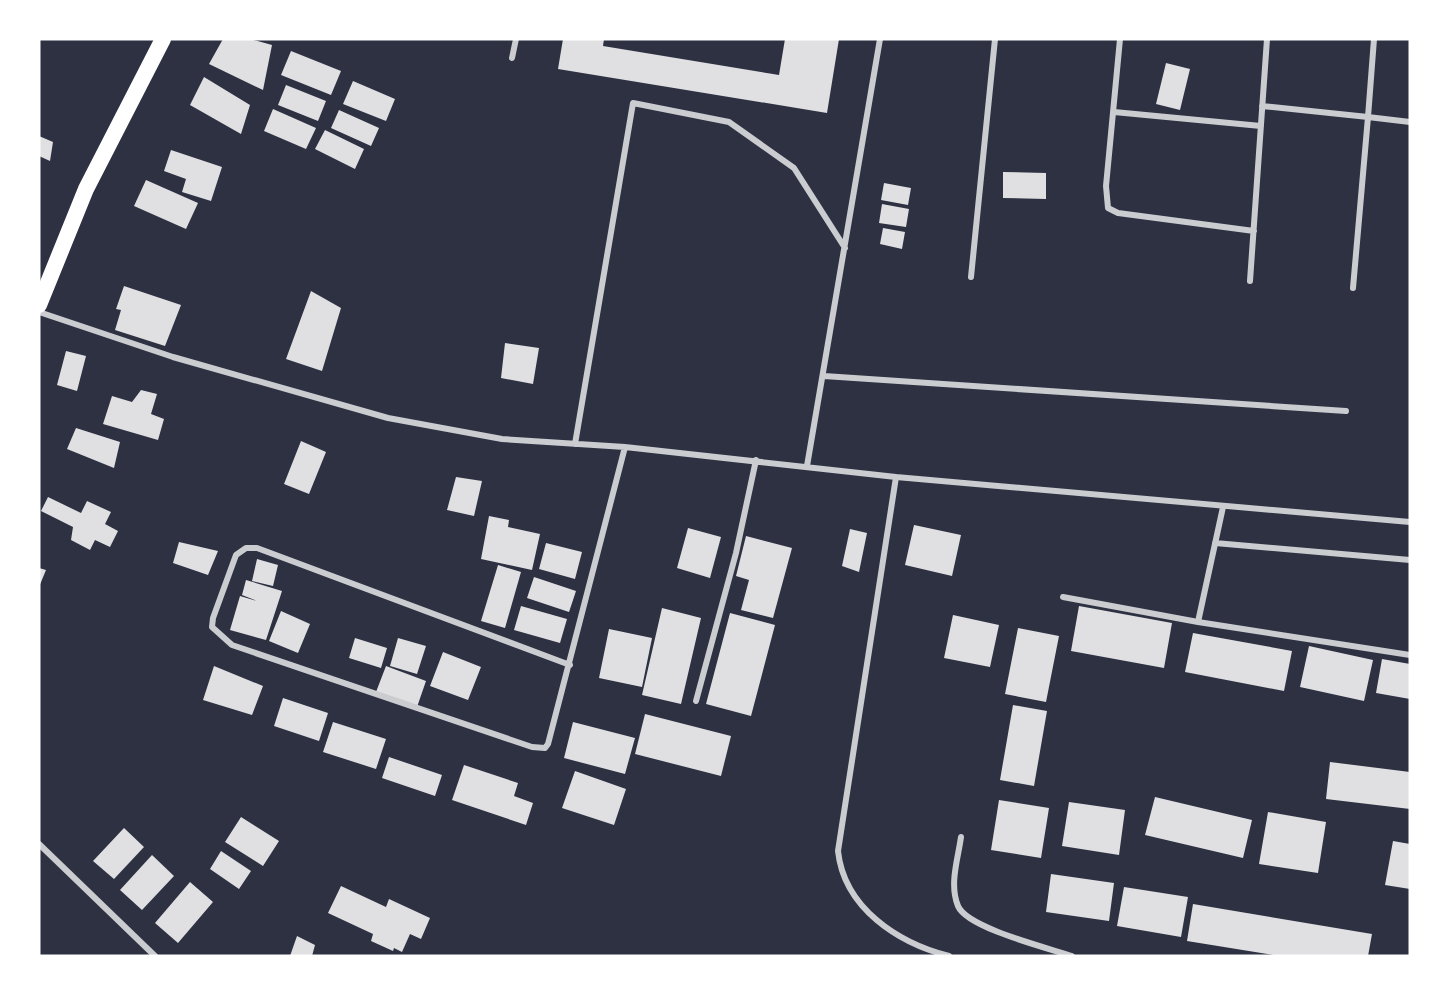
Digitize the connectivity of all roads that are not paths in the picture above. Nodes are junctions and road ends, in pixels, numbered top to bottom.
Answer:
1 (163, 39) edge
2 (516, 39) edge
3 (880, 39) edge
4 (995, 39) edge
5 (1120, 39) edge
6 (1267, 39) edge
7 (1374, 39) edge
8 (512, 58) dead end
9 (1262, 106) junction
10 (1114, 112) junction
11 (1368, 117) junction
12 (1410, 122) edge
13 (1261, 126) junction
14 (1254, 231) junction
15 (845, 248) junction
16 (971, 277) dead end
17 (1250, 281) dead end
18 (1353, 288) dead end
19 (39, 305) edge
20 (39, 312) edge
21 (824, 376) junction
22 (1346, 411) dead end
23 (575, 444) junction
24 (625, 447) junction
25 (756, 460) junction
26 (807, 466) junction
27 (896, 477) junction
28 (1222, 507) junction
29 (1410, 522) edge
30 (1215, 543) junction
31 (1410, 560) edge
32 (1064, 597) dead end
33 (1198, 622) junction
34 (1410, 655) edge
35 (570, 665) junction
36 (696, 701) dead end
37 (962, 837) dead end
38 (39, 844) edge
39 (155, 956) edge
40 (949, 956) edge
41 (1072, 956) edge

1 - 19 highway
2 - 8 street
3 - 15 street
4 - 16 street
5 - 10 street
6 - 9 street
7 - 11 street
9 - 11 street
9 - 13 street
10 - 13 street
10 - 14 street
11 - 12 street
11 - 18 street
13 - 14 street
14 - 17 street
15 - 21 street
15 - 23 street
20 - 23 street
21 - 22 street
21 - 26 street
23 - 24 street
24 - 25 street
24 - 35 street
25 - 26 street
25 - 36 street
26 - 27 street
27 - 28 street
27 - 40 street
28 - 29 street
28 - 30 street
30 - 31 street
30 - 33 street
32 - 33 street
33 - 34 street
35 - 35 street
37 - 41 street
38 - 39 street

